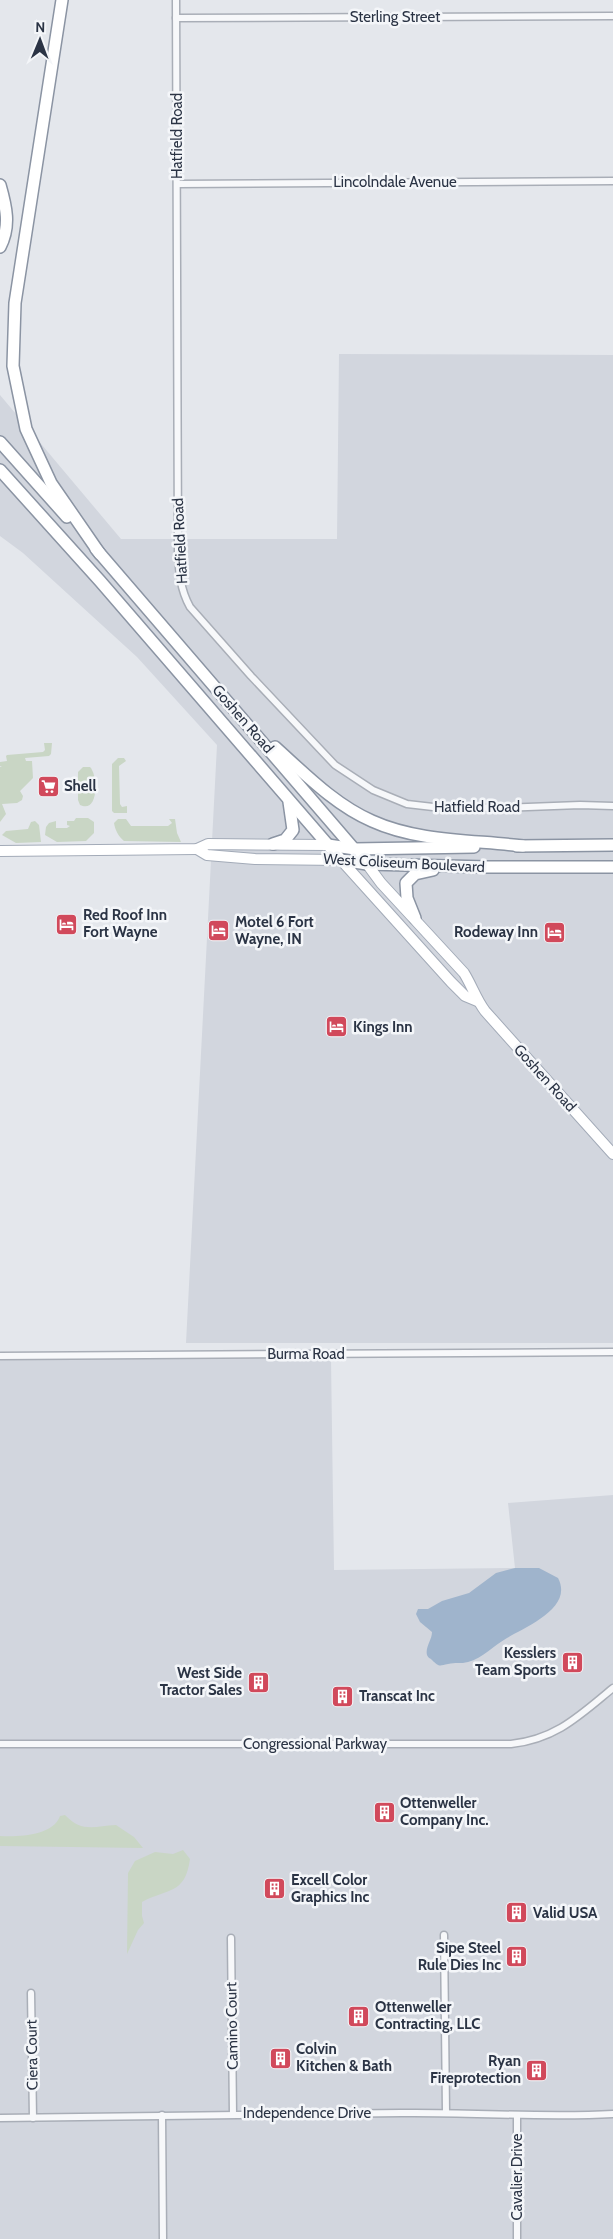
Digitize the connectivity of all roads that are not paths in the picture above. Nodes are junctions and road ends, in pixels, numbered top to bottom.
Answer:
1 (62, 0) edge
2 (176, 0) edge
3 (613, 16) edge
4 (176, 18) junction
5 (613, 182) edge
6 (178, 184) junction
7 (0, 185) edge
8 (0, 247) edge
9 (0, 442) edge
10 (0, 470) edge
11 (100, 554) junction
12 (238, 714) junction
13 (288, 798) junction
14 (613, 806) edge
15 (273, 844) junction
16 (328, 845) junction
17 (523, 846) junction
18 (613, 846) edge
19 (197, 849) junction
20 (355, 849) junction
21 (0, 851) edge
22 (342, 860) junction
23 (367, 864) junction
24 (450, 866) junction
25 (613, 867) edge
26 (415, 918) junction
27 (477, 1001) junction
28 (613, 1154) edge
29 (613, 1352) edge
30 (0, 1356) edge
31 (613, 1688) edge
32 (0, 1744) edge
33 (444, 1935) dead end
34 (231, 1938) dead end
35 (31, 1993) dead end
36 (446, 2112) junction
37 (233, 2114) junction
38 (613, 2114) edge
39 (162, 2116) junction
40 (517, 2116) junction
41 (0, 2118) edge
42 (34, 2118) junction
43 (163, 2239) edge
44 (517, 2239) edge

1 - 11 highway
2 - 4 street, Hatfield Road
3 - 4 street, Sterling Street
4 - 6 street, Hatfield Road
5 - 6 street, Lincolndale Avenue
6 - 14 street, Hatfield Road
7 - 8 highway
9 - 11 highway, Goshen Road
10 - 13 highway
11 - 12 highway, Goshen Road
12 - 17 highway
12 - 20 highway, Goshen Road
13 - 15 highway
13 - 16 highway
15 - 16 main road, West Coliseum Boulevard
15 - 19 main road, West Coliseum Boulevard
16 - 20 highway, West Coliseum Boulevard
16 - 22 highway
17 - 18 highway, West Coliseum Boulevard
17 - 20 highway, West Coliseum Boulevard
19 - 21 main road, West Coliseum Boulevard
19 - 22 main road, West Coliseum Boulevard
20 - 23 highway, Goshen Road
22 - 23 highway, West Coliseum Boulevard
22 - 27 main road, Goshen Road
23 - 24 highway, West Coliseum Boulevard
23 - 26 main road, Goshen Road
24 - 25 highway, West Coliseum Boulevard
24 - 26 highway
26 - 27 main road, Goshen Road
27 - 28 main road, Goshen Road
29 - 30 street, Burma Road
31 - 32 street, Congressional Parkway
33 - 36 street
34 - 37 street, Camino Court
35 - 42 street, Ciera Court
36 - 37 street, Independence Drive
36 - 40 street, Independence Drive
37 - 39 street, Independence Drive
38 - 40 street, Independence Drive
39 - 42 street, Independence Drive
39 - 43 street
40 - 44 street, Cavalier Drive
41 - 42 street, Independence Drive

